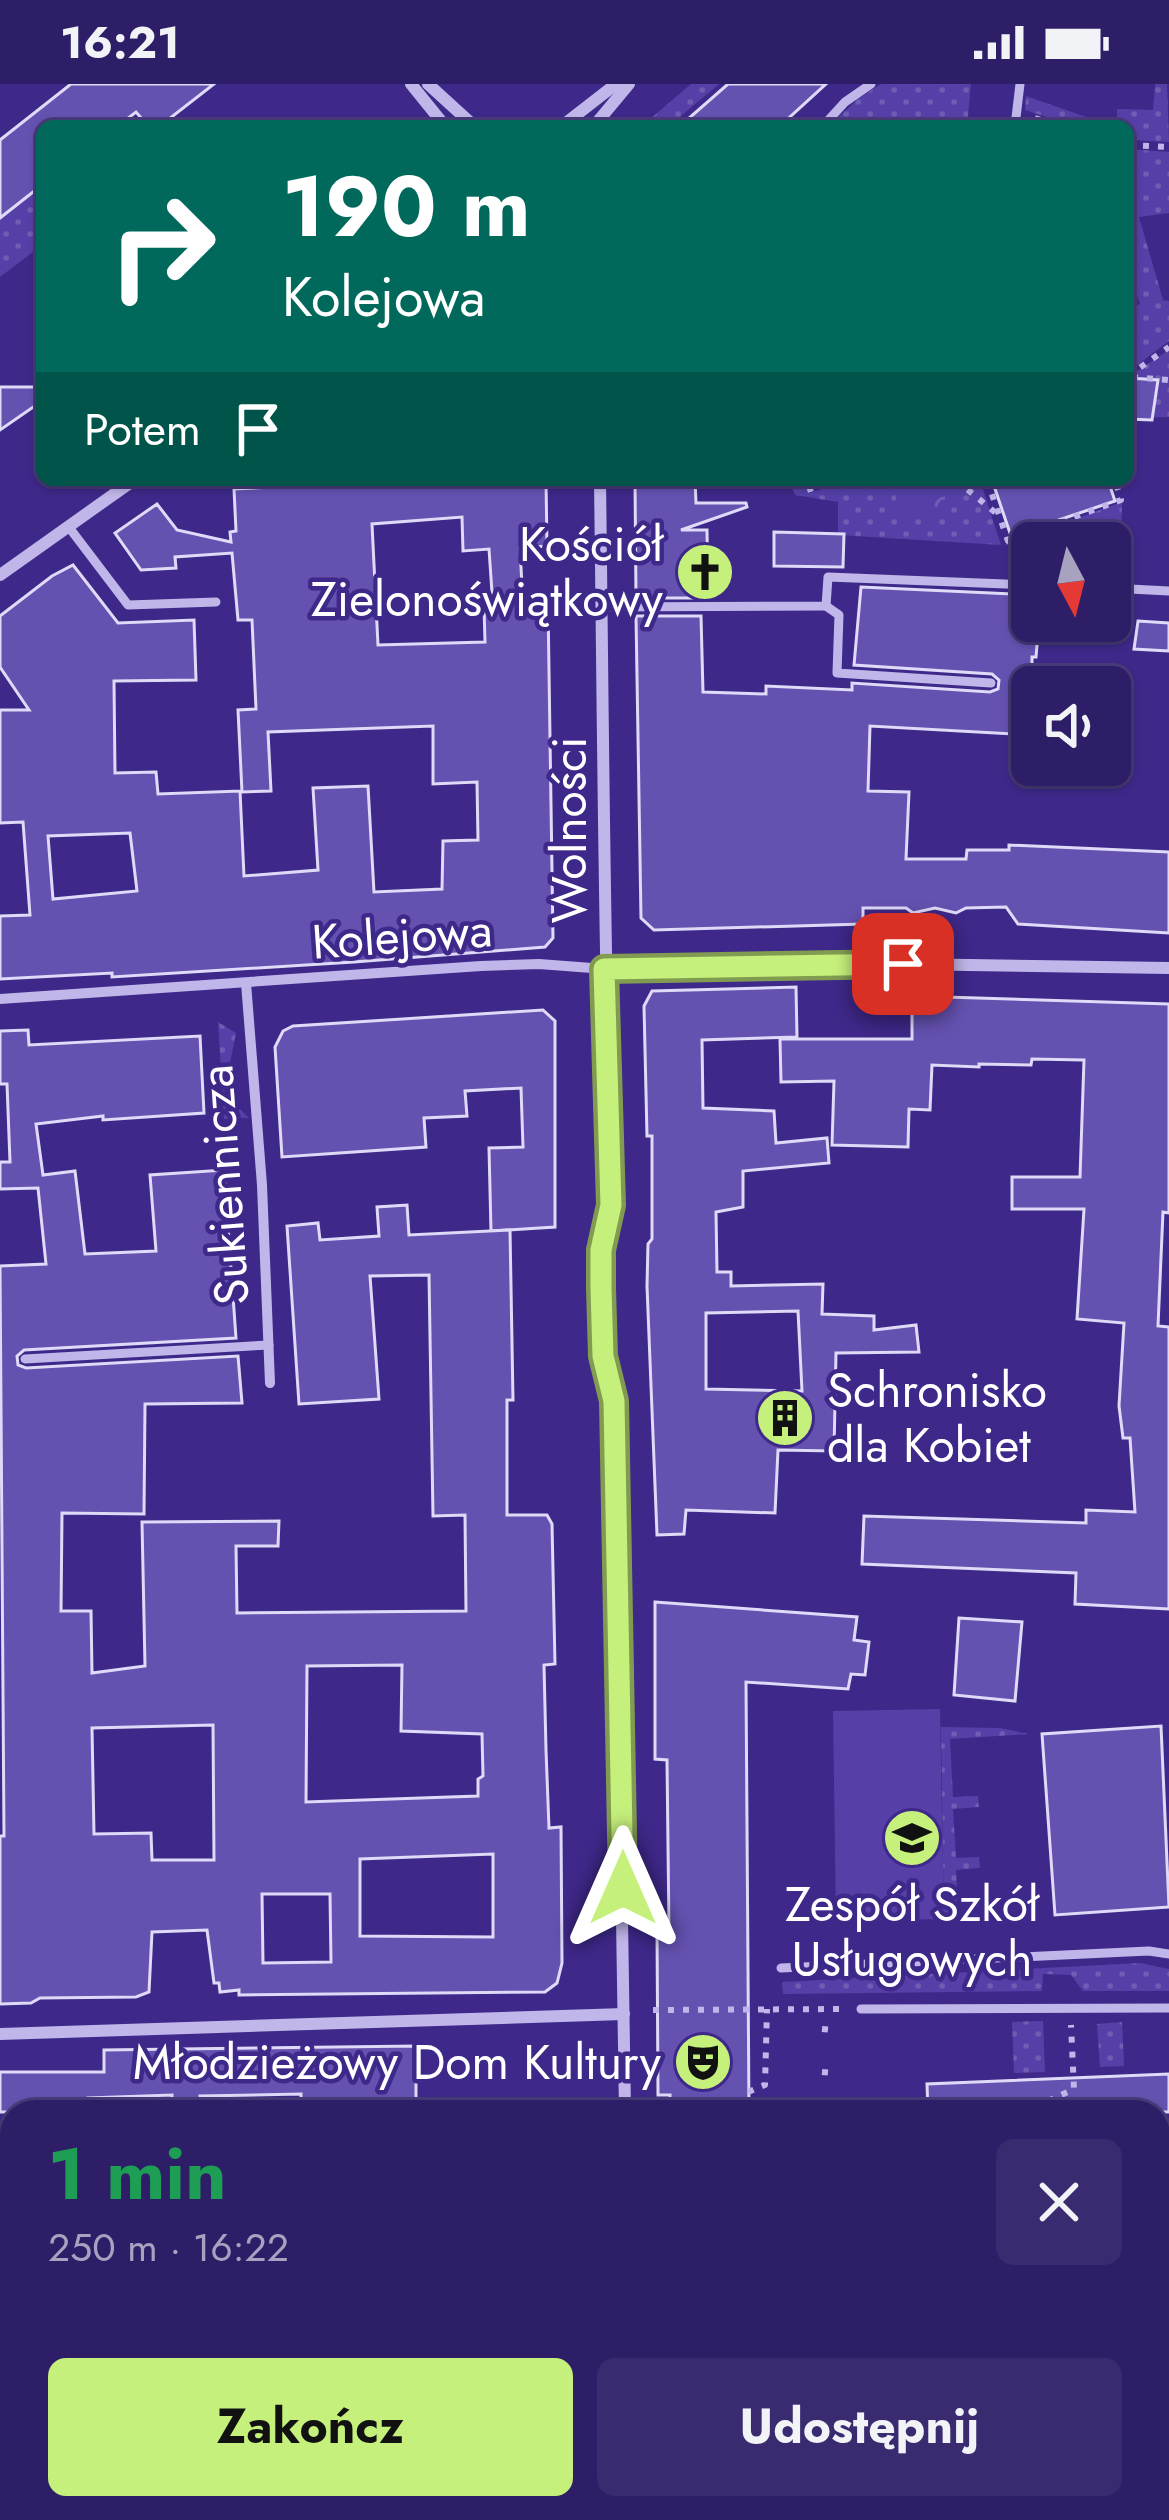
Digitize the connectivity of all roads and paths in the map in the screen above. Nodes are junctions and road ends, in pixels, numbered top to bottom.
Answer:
1 (411, 84) edge
2 (428, 84) edge
3 (616, 84) edge
4 (629, 84) edge
5 (871, 84) edge
6 (1020, 84) edge
7 (440, 120) edge
8 (467, 120) edge
9 (570, 120) edge
10 (599, 120) edge
11 (828, 120) edge
12 (1017, 120) edge
13 (1134, 145) edge
14 (1169, 147) edge
15 (1169, 347) edge
16 (1134, 372) edge
17 (1134, 377) edge
18 (1169, 380) edge
19 (125, 486) edge
20 (600, 486) edge
21 (963, 486) edge
22 (989, 486) edge
23 (1117, 486) edge
24 (1000, 516) junction
25 (68, 526) junction
26 (3, 567) edge
27 (1011, 584) edge
28 (1131, 589) edge
29 (1169, 591) edge
30 (216, 602) dead end
31 (826, 606) junction
32 (602, 607) junction
33 (991, 683) dead end
34 (1169, 968) edge
35 (604, 969) junction
36 (246, 983) junction
37 (0, 999) edge
38 (269, 1345) junction
39 (25, 1359) dead end
40 (270, 1383) dead end
41 (1169, 1954) edge
42 (781, 1968) dead end
43 (1070, 2008) junction
44 (1169, 2008) edge
45 (767, 2009) junction
46 (861, 2009) joint
47 (653, 2010) dead end
48 (624, 2014) junction
49 (821, 2030) dead end
50 (832, 2030) dead end
51 (0, 2034) edge
52 (748, 2092) dead end
53 (625, 2100) edge
54 (1052, 2100) edge

1 - 7 street
2 - 8 street
3 - 9 street
4 - 10 street
5 - 11 lane
6 - 12 lane
13 - 14 path
15 - 16 path
17 - 18 path
19 - 25 street
20 - 32 street, Wolności
21 - 24 path
22 - 24 path
23 - 24 path
25 - 26 street
25 - 30 lane
27 - 31 lane
28 - 29 lane
31 - 32 lane
31 - 33 lane
32 - 35 street, Wolności
34 - 35 street, Kolejowa
35 - 36 street, Kolejowa
35 - 48 street, Wolności
36 - 37 street, Kolejowa
36 - 38 street, Sukiennicza
38 - 39 lane
38 - 40 street, Sukiennicza
41 - 42 lane
43 - 44 lane
43 - 46 lane
43 - 54 path
45 - 46 path
45 - 47 path
45 - 52 path
48 - 51 street
48 - 53 street, Wolności
49 - 50 path

